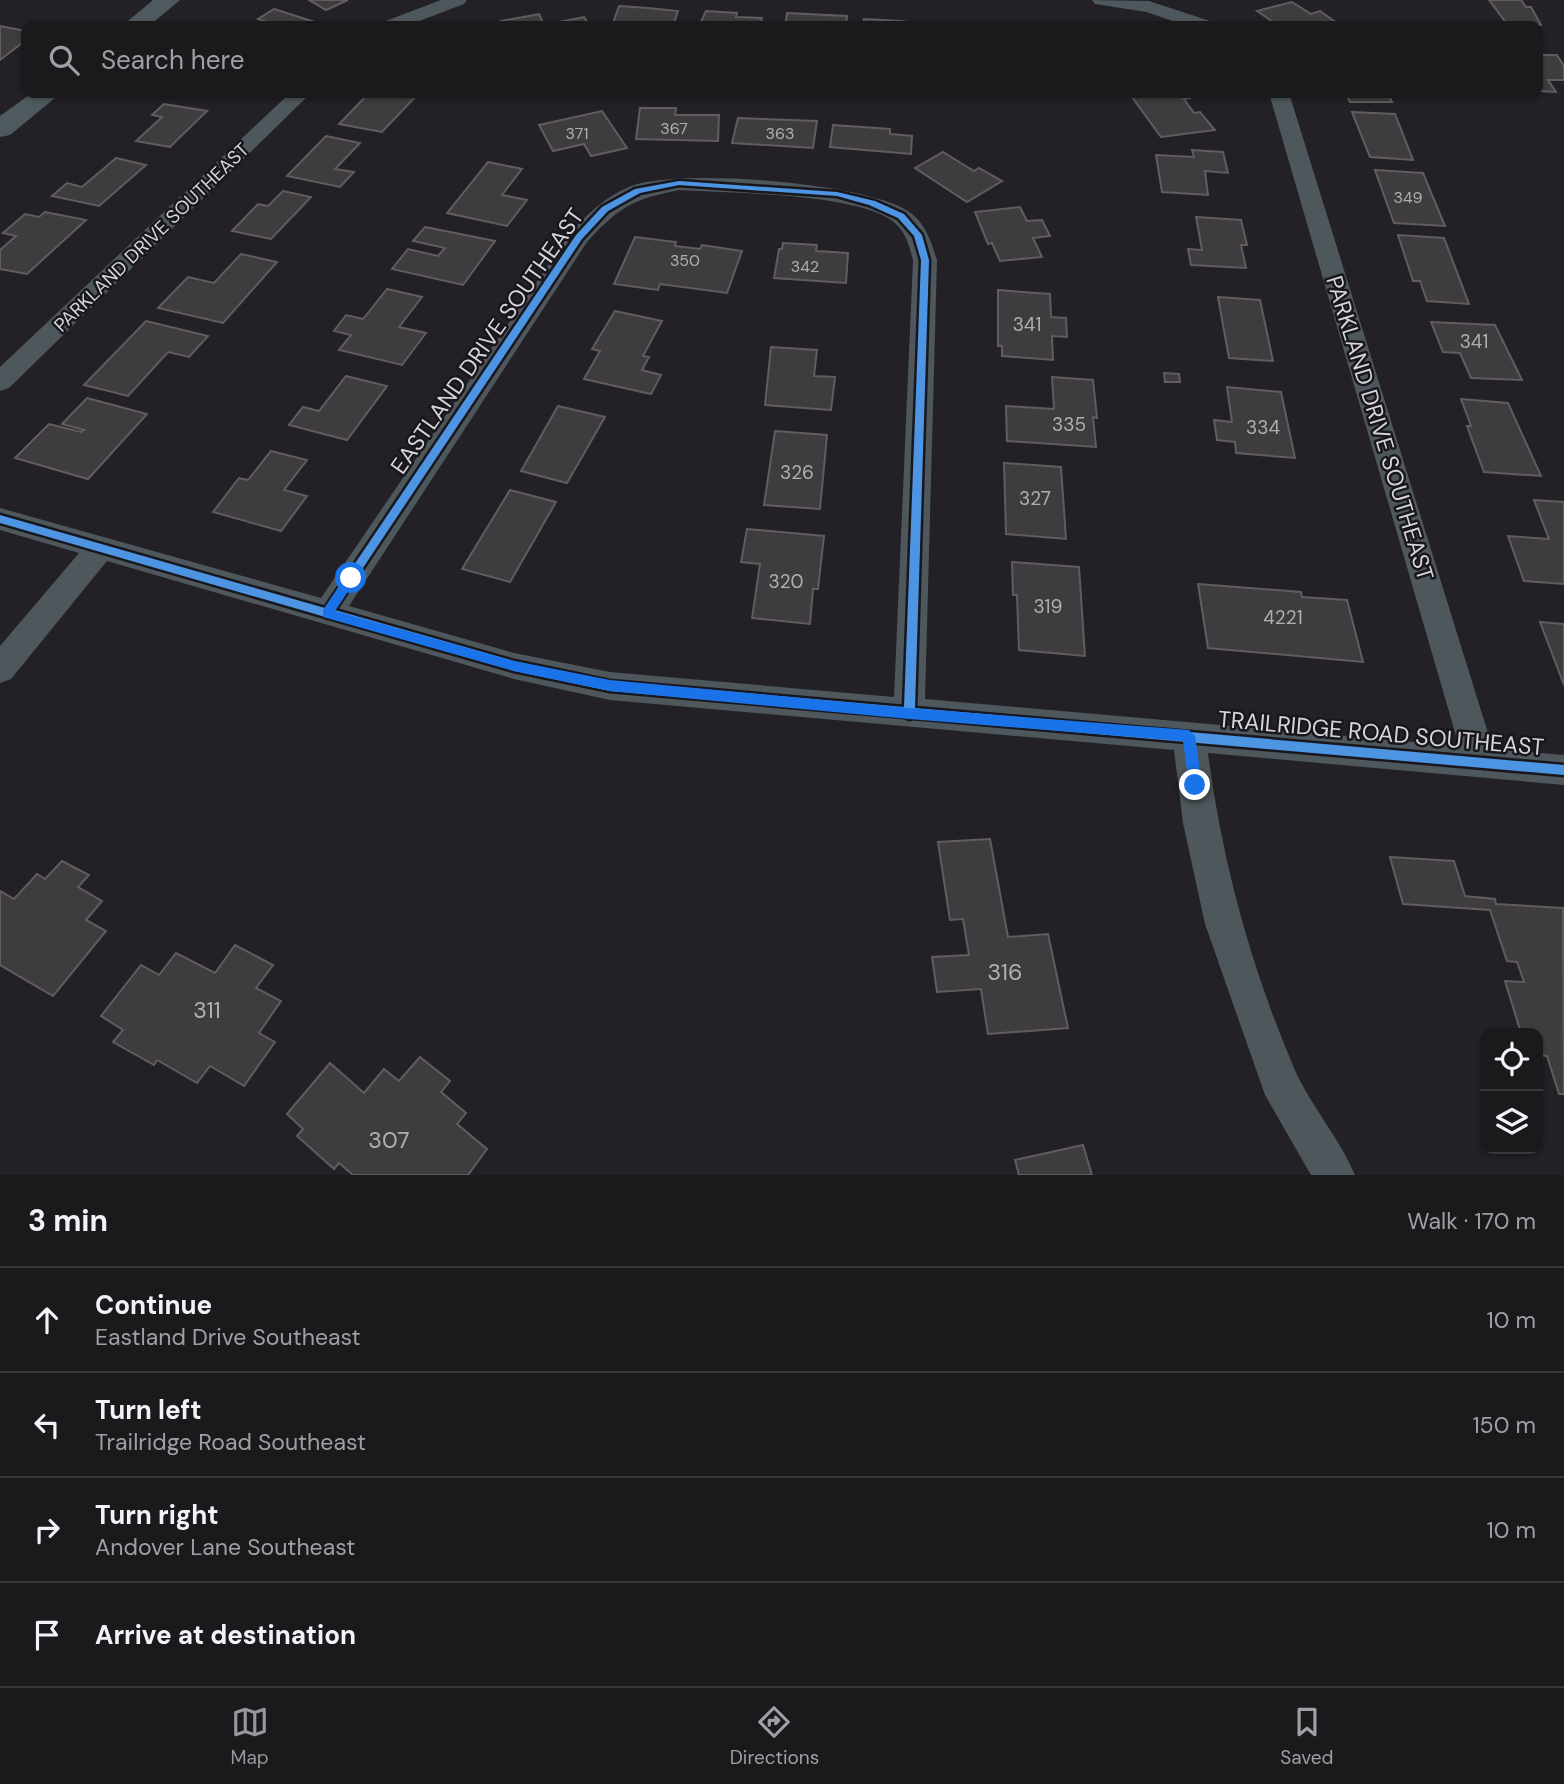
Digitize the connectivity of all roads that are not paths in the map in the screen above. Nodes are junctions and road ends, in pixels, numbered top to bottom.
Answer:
1 (168, 0) edge
2 (458, 0) edge
3 (1101, 0) edge
4 (141, 21) edge
5 (403, 21) edge
6 (1191, 21) edge
7 (41, 98) edge
8 (296, 98) edge
9 (1281, 98) edge
10 (0, 129) edge
11 (0, 382) edge
12 (0, 519) edge
13 (101, 548) junction
14 (327, 614) junction
15 (0, 669) edge
16 (909, 714) junction
17 (1189, 736) junction
18 (1481, 763) junction
19 (1564, 770) edge
20 (1334, 1175) edge

1 - 4 main road
2 - 5 street
3 - 6 street
7 - 10 main road
8 - 11 street, PARKLAND DRIVE SOUTHEAST
9 - 18 street, PARKLAND DRIVE SOUTHEAST
12 - 13 street, TRAILRIDGE ROAD SOUTHEAST
13 - 14 street, TRAILRIDGE ROAD SOUTHEAST
13 - 15 street
14 - 16 street, TRAILRIDGE ROAD SOUTHEAST
14 - 16 street, EASTLAND DRIVE SOUTHEAST
16 - 17 street, TRAILRIDGE ROAD SOUTHEAST
17 - 18 street, TRAILRIDGE ROAD SOUTHEAST
17 - 20 street
18 - 19 street, TRAILRIDGE ROAD SOUTHEAST

